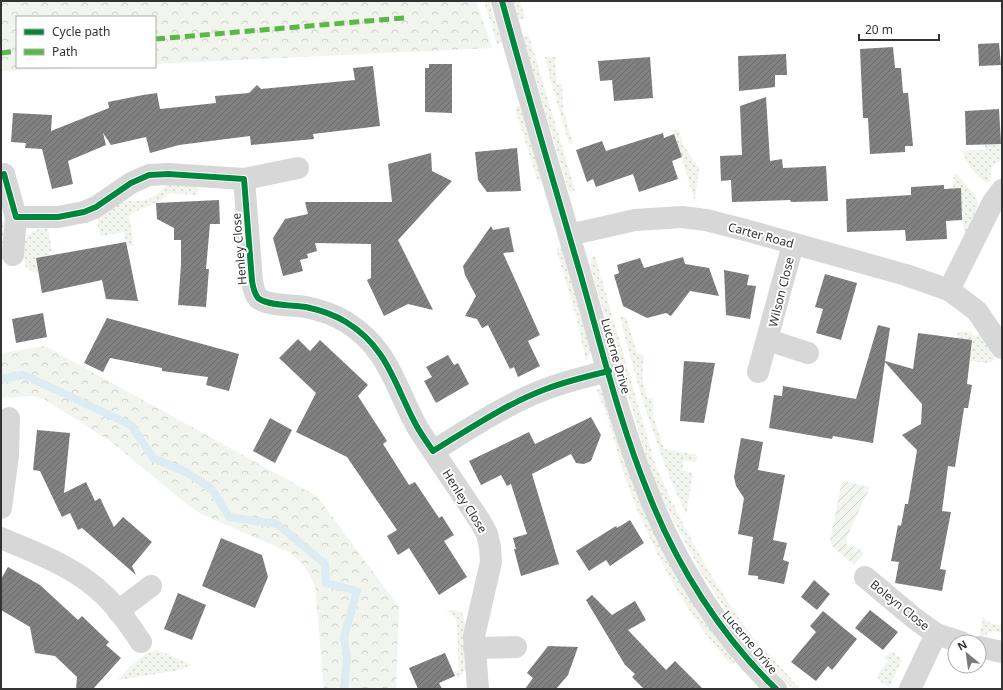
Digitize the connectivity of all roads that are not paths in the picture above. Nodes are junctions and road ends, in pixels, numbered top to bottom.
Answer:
1 (502, 1) edge
2 (298, 168) dead end
3 (4, 174) dead end
4 (244, 179) junction
5 (1002, 190) edge
6 (16, 217) junction
7 (569, 235) junction
8 (793, 244) junction
9 (13, 255) dead end
10 (949, 290) junction
11 (768, 340) junction
12 (1002, 348) edge
13 (808, 352) dead end
14 (609, 371) junction
15 (758, 372) dead end
16 (9, 418) dead end
17 (433, 451) junction
18 (1, 508) edge
19 (1, 538) edge
20 (865, 577) dead end
21 (151, 586) dead end
22 (118, 611) junction
23 (936, 634) junction
24 (947, 638) edge
25 (141, 642) dead end
26 (516, 647) dead end
27 (474, 648) junction
28 (987, 649) edge
29 (1002, 652) edge
30 (773, 688) edge
31 (478, 689) edge
32 (910, 689) edge

1 - 7 street, Lucerne Drive
2 - 4 street
3 - 6 street
4 - 6 street
4 - 17 street, Henley Close
5 - 10 street
6 - 9 street
7 - 8 street, Carter Road
7 - 14 street, Lucerne Drive
8 - 10 street, Carter Road
8 - 11 street, Wilson Close
10 - 12 street, Carter Road
11 - 13 street, Wilson Close
11 - 15 street, Wilson Close
14 - 17 street
14 - 30 street, Lucerne Drive
16 - 18 street
17 - 27 street, Henley Close
19 - 22 street
20 - 23 street, Boleyn Close
21 - 22 street
22 - 25 street
23 - 24 street, Boleyn Close
23 - 32 street, Boleyn Close
26 - 27 street
27 - 31 street, Henley Close
28 - 29 street

